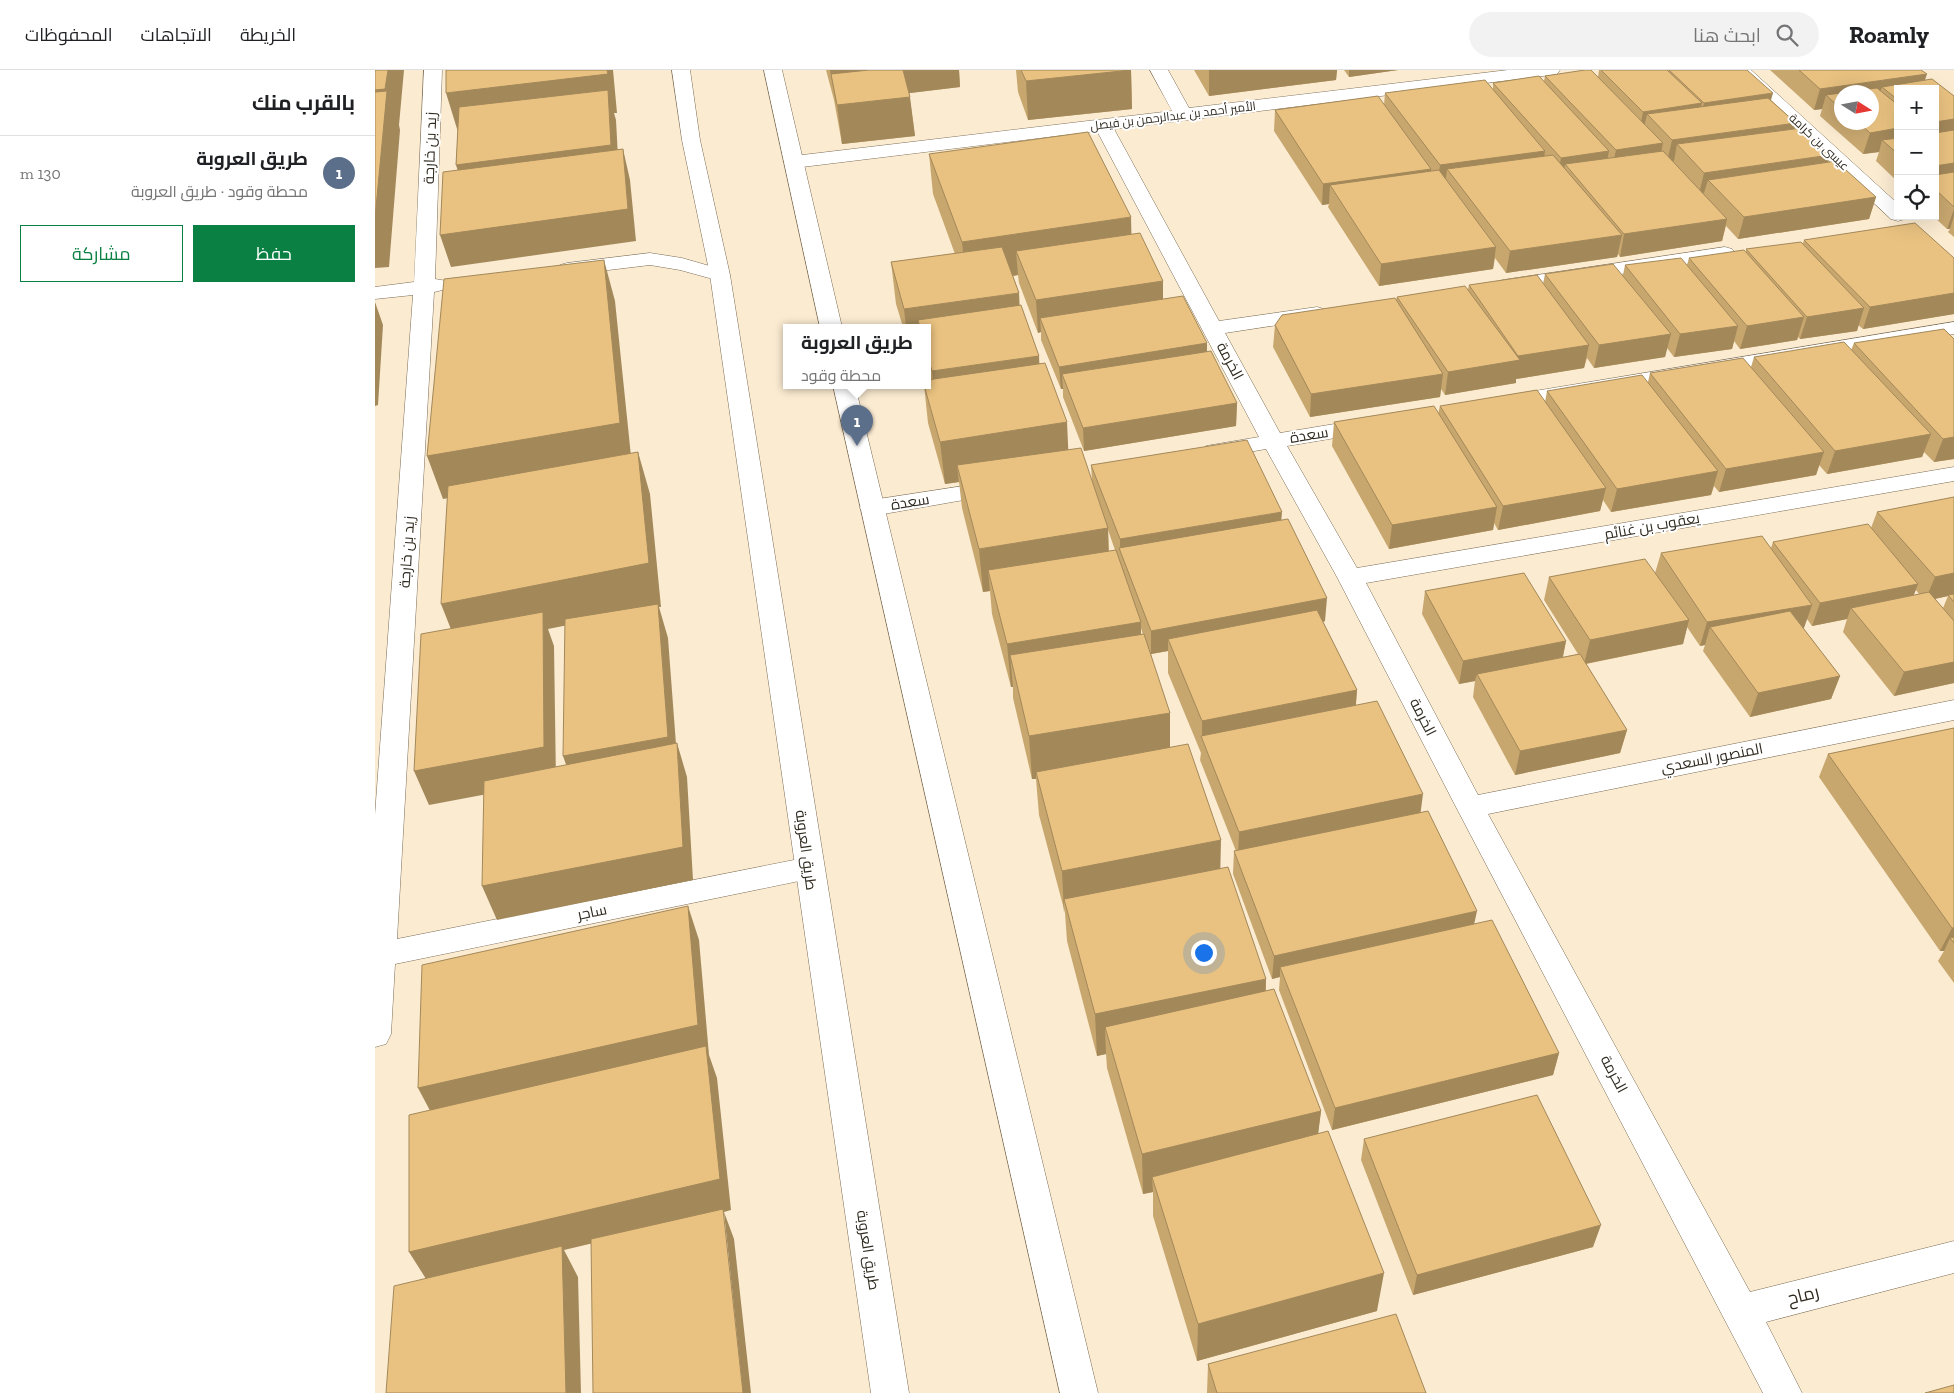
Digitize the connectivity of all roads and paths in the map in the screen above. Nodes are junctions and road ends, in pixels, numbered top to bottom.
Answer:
1 (433, 70) edge
2 (681, 70) edge
3 (773, 70) edge
4 (1159, 70) edge
5 (1551, 70) edge
6 (1741, 70) edge
7 (1184, 115) junction
8 (1103, 125) junction
9 (794, 162) junction
10 (1894, 211) edge
11 (1901, 220) edge
12 (1881, 231) edge
13 (1743, 251) edge
14 (547, 272) edge
15 (720, 275) junction
16 (462, 282) edge
17 (424, 287) junction
18 (1488, 288) edge
19 (375, 293) edge
20 (1340, 309) edge
21 (830, 324) edge
22 (1212, 328) junction
23 (1954, 328) edge
24 (845, 389) edge
25 (1487, 406) edge
26 (1390, 422) edge
27 (1273, 441) junction
28 (1195, 454) edge
29 (1954, 474) edge
30 (1019, 484) edge
31 (872, 508) junction
32 (1350, 577) junction
33 (1954, 710) edge
34 (385, 733) edge
35 (1470, 807) junction
36 (809, 868) junction
37 (377, 956) edge
38 (375, 1034) edge
39 (1954, 1258) edge
40 (1741, 1311) junction
41 (890, 1393) edge
42 (1079, 1393) edge
43 (1783, 1393) edge

1 - 17 street, زيد بن خارجة
2 - 15 street, طريق العروبة
3 - 9 street
4 - 7 street
5 - 7 street, الأمير أحمد بن عبدالرحمن بن فيصل
6 - 10 street, عيسى بن كرامة
7 - 8 street, الأمير أحمد بن عبدالرحمن بن فيصل
8 - 9 street, الأمير أحمد بن عبدالرحمن بن فيصل
8 - 22 street, الخرمة
9 - 21 street
11 - 12 street
13 - 18 street
14 - 15 street
15 - 36 street, طريق العروبة
16 - 17 street
17 - 19 street
17 - 34 street, زيد بن خارجة
20 - 22 street
22 - 27 street, الخرمة
23 - 25 street
24 - 31 street
26 - 27 street, سعدة
27 - 28 street, سعدة
27 - 32 street, الخرمة
29 - 32 street, يعقوب بن غنائم
30 - 31 street, سعدة
31 - 42 street
32 - 35 street, الخرمة
33 - 35 street, المنصور السعدي
34 - 37 street, زيد بن خارجة
35 - 40 street, الخرمة
36 - 37 street, ساجر
36 - 41 street, طريق العروبة
37 - 38 street, زيد بن خارجة
39 - 40 street, رماح
40 - 43 street

